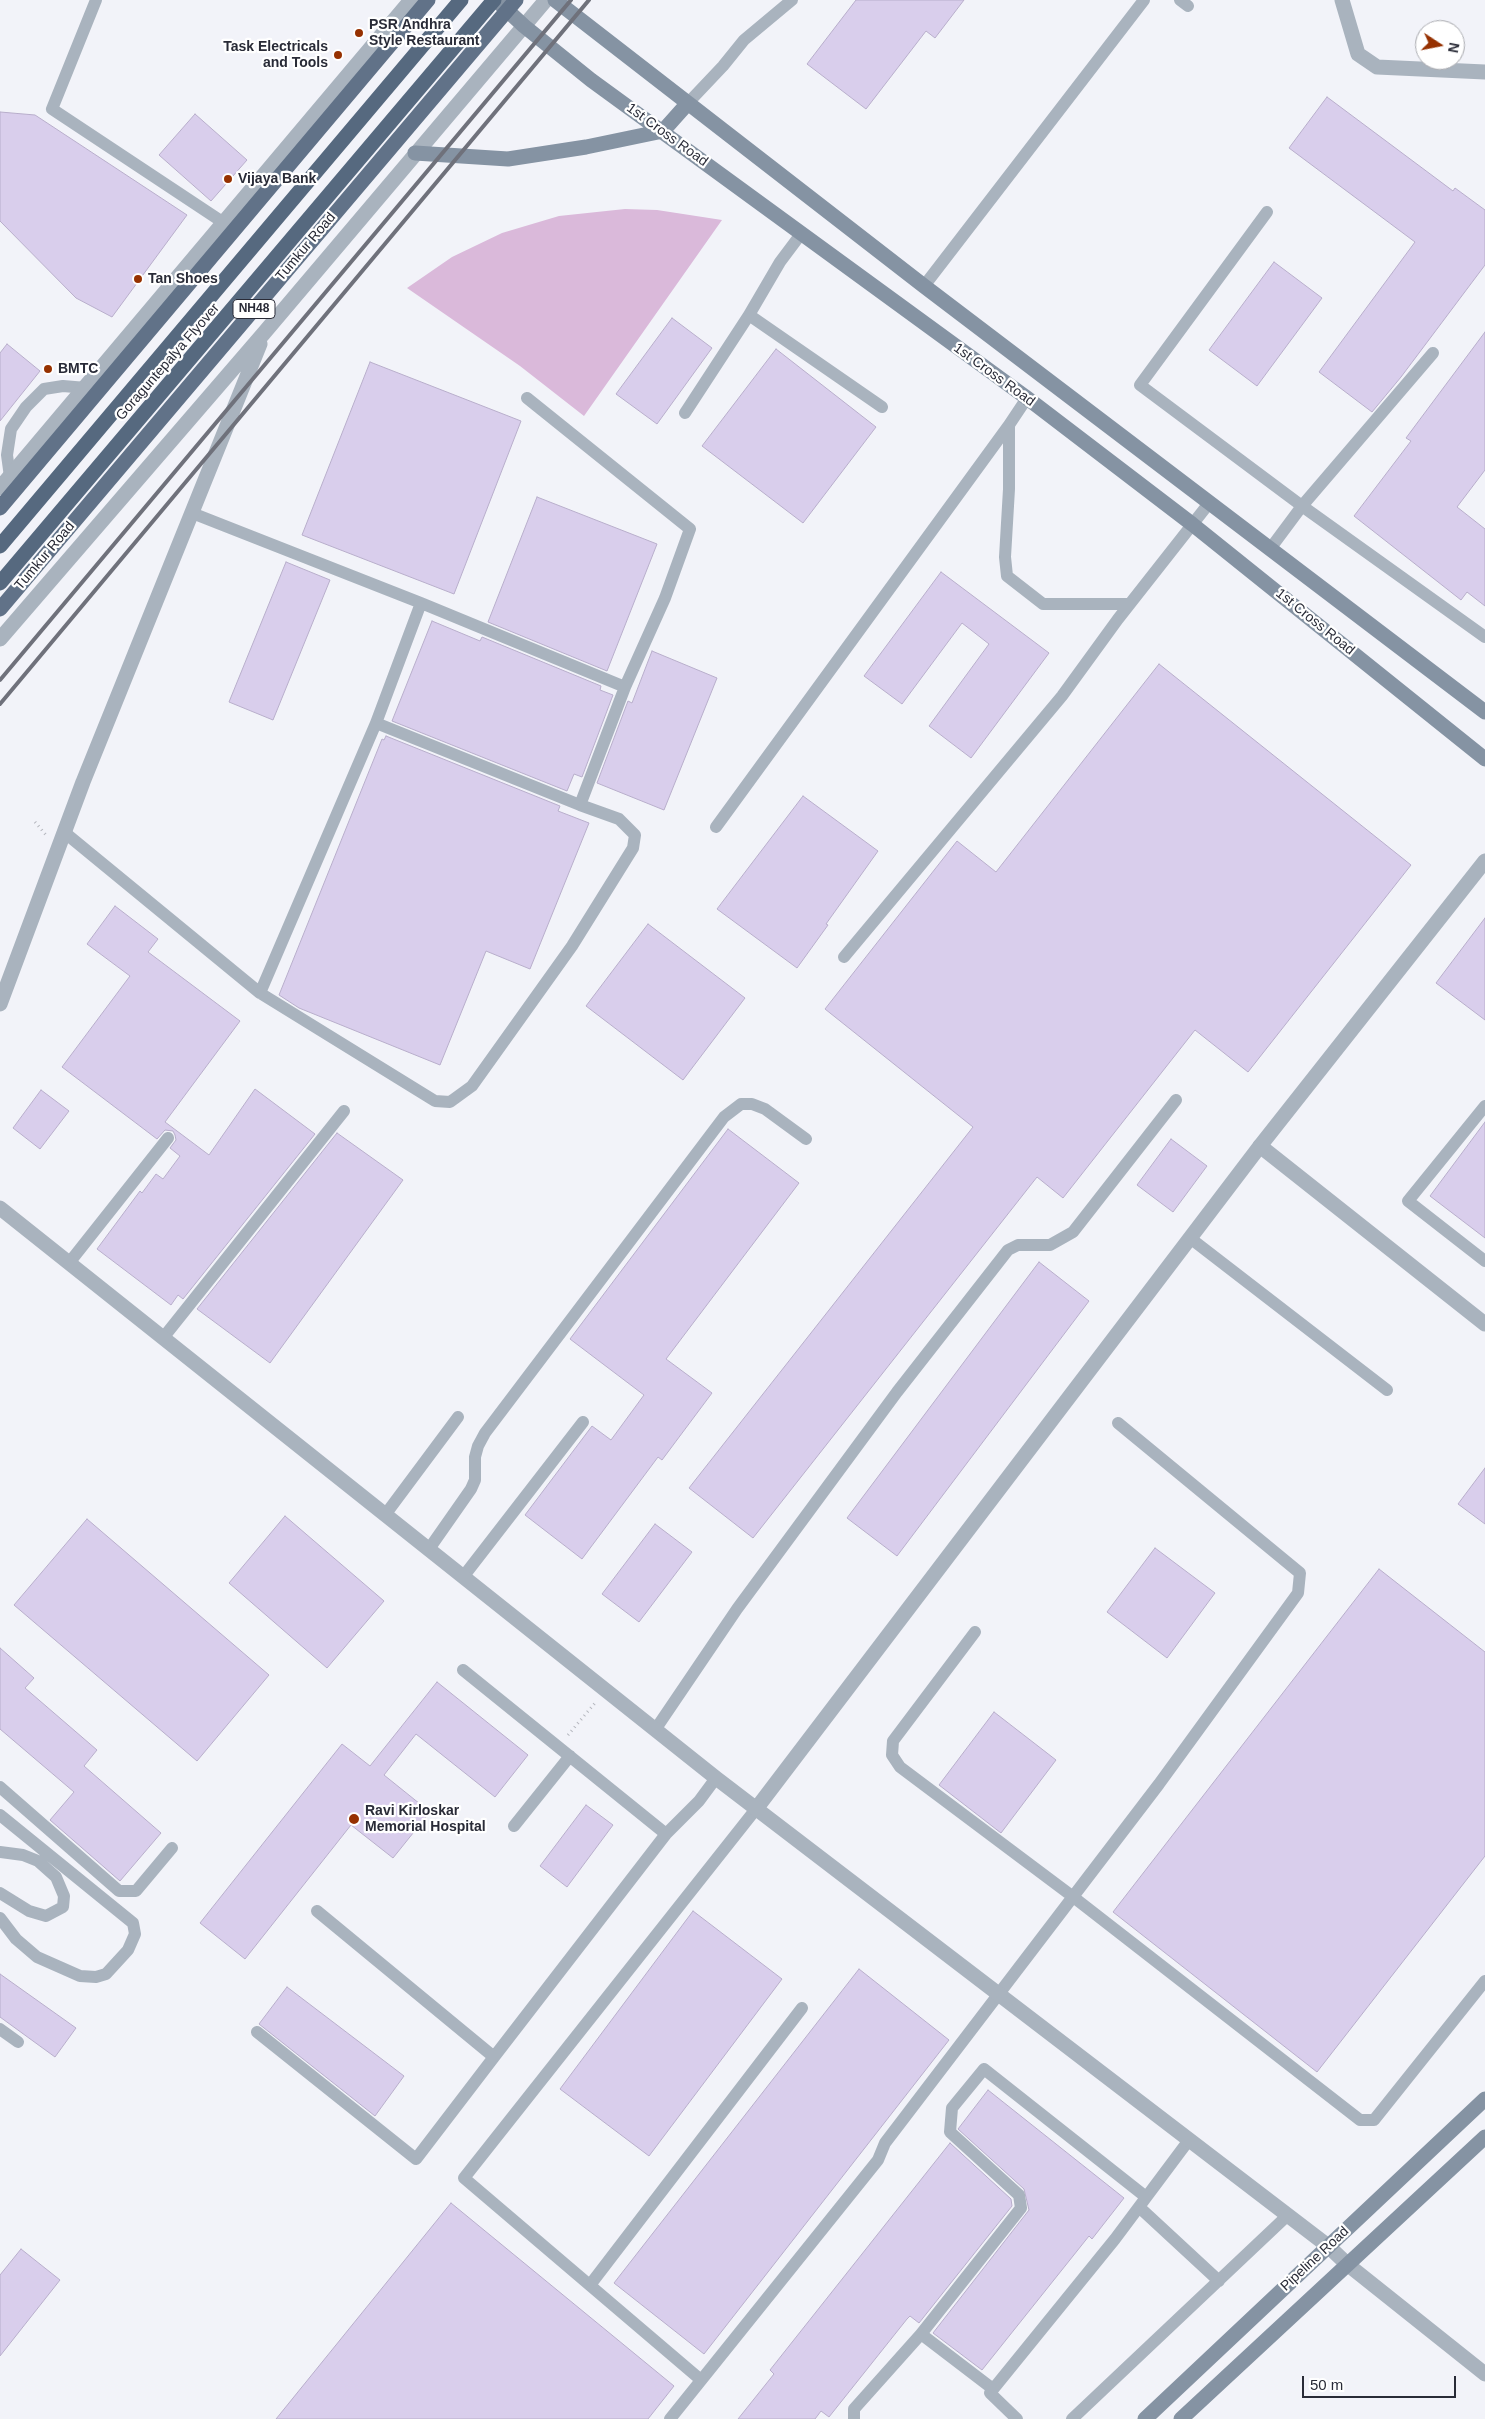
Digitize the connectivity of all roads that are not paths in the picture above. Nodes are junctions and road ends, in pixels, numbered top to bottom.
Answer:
1 (96, 0) edge
2 (411, 0) edge
3 (428, 0) edge
4 (461, 0) edge
5 (546, 0) edge
6 (555, 0) edge
7 (792, 0) edge
8 (1144, 0) edge
9 (1342, 0) edge
10 (503, 3) edge
11 (524, 26) junction
12 (1485, 72) edge
13 (688, 103) junction
14 (662, 131) junction
15 (415, 153) junction
16 (1267, 212) dead end
17 (224, 223) junction
18 (801, 234) junction
19 (924, 286) junction
20 (749, 315) junction
21 (264, 333) junction
22 (1433, 352) dead end
23 (86, 388) junction
24 (527, 398) dead end
25 (1027, 398) junction
26 (882, 407) dead end
27 (685, 413) dead end
28 (1009, 425) junction
29 (5, 483) edge
30 (1210, 502) junction
31 (1302, 506) junction
32 (0, 508) edge
33 (192, 514) junction
34 (1192, 524) junction
35 (0, 546) edge
36 (1270, 548) junction
37 (0, 583) edge
38 (421, 603) junction
39 (1130, 604) junction
40 (0, 608) edge
41 (1485, 637) edge
42 (0, 639) edge
43 (625, 687) junction
44 (1485, 712) edge
45 (376, 723) junction
46 (1485, 759) edge
47 (580, 805) junction
48 (716, 827) dead end
49 (64, 832) junction
50 (1485, 861) edge
51 (844, 957) dead end
52 (260, 993) junction
53 (0, 1004) edge
54 (1176, 1100) dead end
55 (1485, 1106) edge
56 (344, 1111) dead end
57 (168, 1138) dead end
58 (806, 1139) dead end
59 (1260, 1146) junction
60 (0, 1208) edge
61 (1190, 1238) junction
62 (1485, 1261) edge
63 (70, 1263) junction
64 (1485, 1324) edge
65 (163, 1338) junction
66 (1388, 1390) dead end
67 (458, 1417) dead end
68 (584, 1422) dead end
69 (1118, 1423) dead end
70 (385, 1515) junction
71 (428, 1549) junction
72 (463, 1577) junction
73 (975, 1632) dead end
74 (463, 1670) dead end
75 (655, 1730) junction
76 (570, 1756) junction
77 (716, 1778) junction
78 (0, 1787) edge
79 (756, 1809) junction
80 (0, 1815) edge
81 (514, 1826) dead end
82 (666, 1834) junction
83 (172, 1848) dead end
84 (0, 1852) edge
85 (0, 1893) edge
86 (1072, 1896) junction
87 (317, 1911) dead end
88 (0, 1918) edge
89 (1485, 1981) edge
90 (999, 1996) junction
91 (802, 2008) dead end
92 (0, 2029) edge
93 (257, 2032) dead end
94 (18, 2042) dead end
95 (494, 2058) junction
96 (1485, 2099) edge
97 (1485, 2137) edge
98 (1189, 2140) junction
99 (1143, 2202) junction
100 (1288, 2215) junction
101 (1328, 2246) junction
102 (1347, 2264) junction
103 (1218, 2281) junction
104 (590, 2285) junction
105 (921, 2334) junction
106 (1485, 2374) edge
107 (701, 2380) junction
108 (993, 2389) junction
109 (670, 2419) edge
110 (854, 2419) edge
111 (1017, 2419) edge
112 (1072, 2419) edge
113 (1145, 2419) edge
114 (1181, 2419) edge

1 - 17 lane
2 - 17 street
3 - 32 highway
4 - 35 highway, Goraguntepalya Flyover
5 - 11 street
6 - 13 main road, 1st Cross Road
7 - 13 lane
8 - 19 lane
9 - 12 street
10 - 11 main road, 1st Cross Road
10 - 37 highway, Goraguntepalya Flyover
10 - 40 highway, Tumkur Road / NH48
11 - 14 main road, 1st Cross Road
11 - 15 street
13 - 14 main road
13 - 19 main road, 1st Cross Road
14 - 15 main road
14 - 18 main road, 1st Cross Road
15 - 21 street
16 - 31 lane
17 - 23 street
18 - 20 lane
18 - 25 main road, 1st Cross Road
19 - 30 main road, 1st Cross Road
20 - 26 lane
20 - 27 lane
21 - 33 street
21 - 42 street
22 - 31 lane
23 - 29 street
23 - 29 lane
24 - 43 lane
25 - 28 lane
25 - 34 main road, 1st Cross Road
28 - 39 lane
28 - 48 lane
30 - 34 lane
30 - 36 main road, 1st Cross Road
31 - 36 lane
31 - 41 lane
33 - 38 lane
33 - 49 street
34 - 39 lane
34 - 46 main road, 1st Cross Road
36 - 44 main road, 1st Cross Road
38 - 43 lane
38 - 45 lane
39 - 51 lane
43 - 47 lane
45 - 47 lane
45 - 52 lane
47 - 52 lane
49 - 52 lane
49 - 53 street
50 - 59 street
54 - 75 lane
55 - 62 lane
56 - 65 lane
57 - 63 lane
58 - 71 lane
59 - 61 street
59 - 64 street
60 - 63 street
61 - 66 lane
61 - 79 street
63 - 65 street
65 - 70 street
67 - 70 lane
68 - 72 lane
69 - 86 lane
70 - 71 street
71 - 72 street
72 - 75 street
73 - 86 lane
74 - 76 lane
75 - 77 street
76 - 81 lane
76 - 82 lane
77 - 79 street
77 - 82 lane
78 - 83 lane
79 - 90 street
79 - 104 lane
80 - 88 lane
82 - 95 lane
84 - 85 lane
86 - 89 lane
86 - 90 lane
87 - 95 lane
90 - 98 street
90 - 107 lane
91 - 104 lane
92 - 94 lane
93 - 95 lane
96 - 101 main road, Pipeline Road
97 - 102 main road, Pipeline Road
98 - 99 lane
98 - 100 street
99 - 103 lane
99 - 105 lane
99 - 108 lane
100 - 101 street
100 - 103 lane
101 - 102 street
101 - 113 main road, Pipeline Road
102 - 106 street
102 - 114 main road, Pipeline Road
103 - 112 lane
104 - 107 lane
105 - 108 lane
105 - 110 lane
107 - 109 lane
108 - 111 lane

